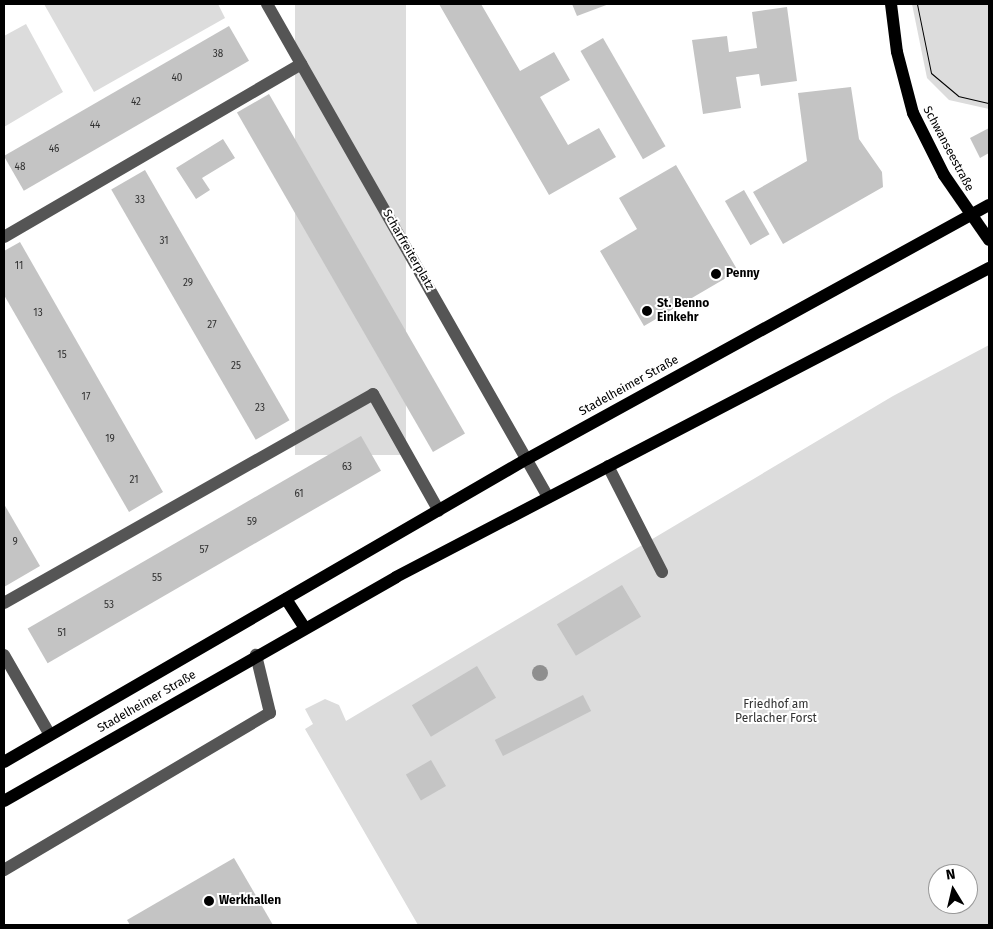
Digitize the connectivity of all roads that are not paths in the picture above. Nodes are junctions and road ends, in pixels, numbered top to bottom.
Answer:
1 (267, 4) edge
2 (891, 4) edge
3 (301, 64) junction
4 (989, 205) edge
5 (968, 214) junction
6 (4, 237) edge
7 (989, 240) edge
8 (989, 268) edge
9 (527, 459) junction
10 (608, 466) junction
11 (548, 497) junction
12 (439, 511) junction
13 (662, 572) dead end
14 (286, 599) junction
15 (4, 603) edge
16 (304, 627) junction
17 (4, 655) edge
18 (256, 655) junction
19 (50, 735) junction
20 (4, 762) edge
21 (4, 801) edge
22 (4, 870) edge

1 - 3 street, Scharfreiterplatz
2 - 5 main road, Schwanseestraße
3 - 6 street
3 - 9 street, Scharfreiterplatz
4 - 5 main road, Stadelheimer Straße
5 - 7 main road, Schwanseestraße
5 - 9 main road, Stadelheimer Straße
8 - 10 main road, Stadelheimer Straße
9 - 11 street, Scharfreiterplatz
9 - 12 main road, Stadelheimer Straße
10 - 11 main road, Stadelheimer Straße
10 - 13 street
11 - 16 main road, Stadelheimer Straße
12 - 14 main road, Stadelheimer Straße
12 - 15 street
14 - 16 main road
14 - 19 main road, Stadelheimer Straße
16 - 18 main road, Stadelheimer Straße
17 - 19 street
18 - 21 main road, Stadelheimer Straße
18 - 22 street
19 - 20 main road, Stadelheimer Straße

